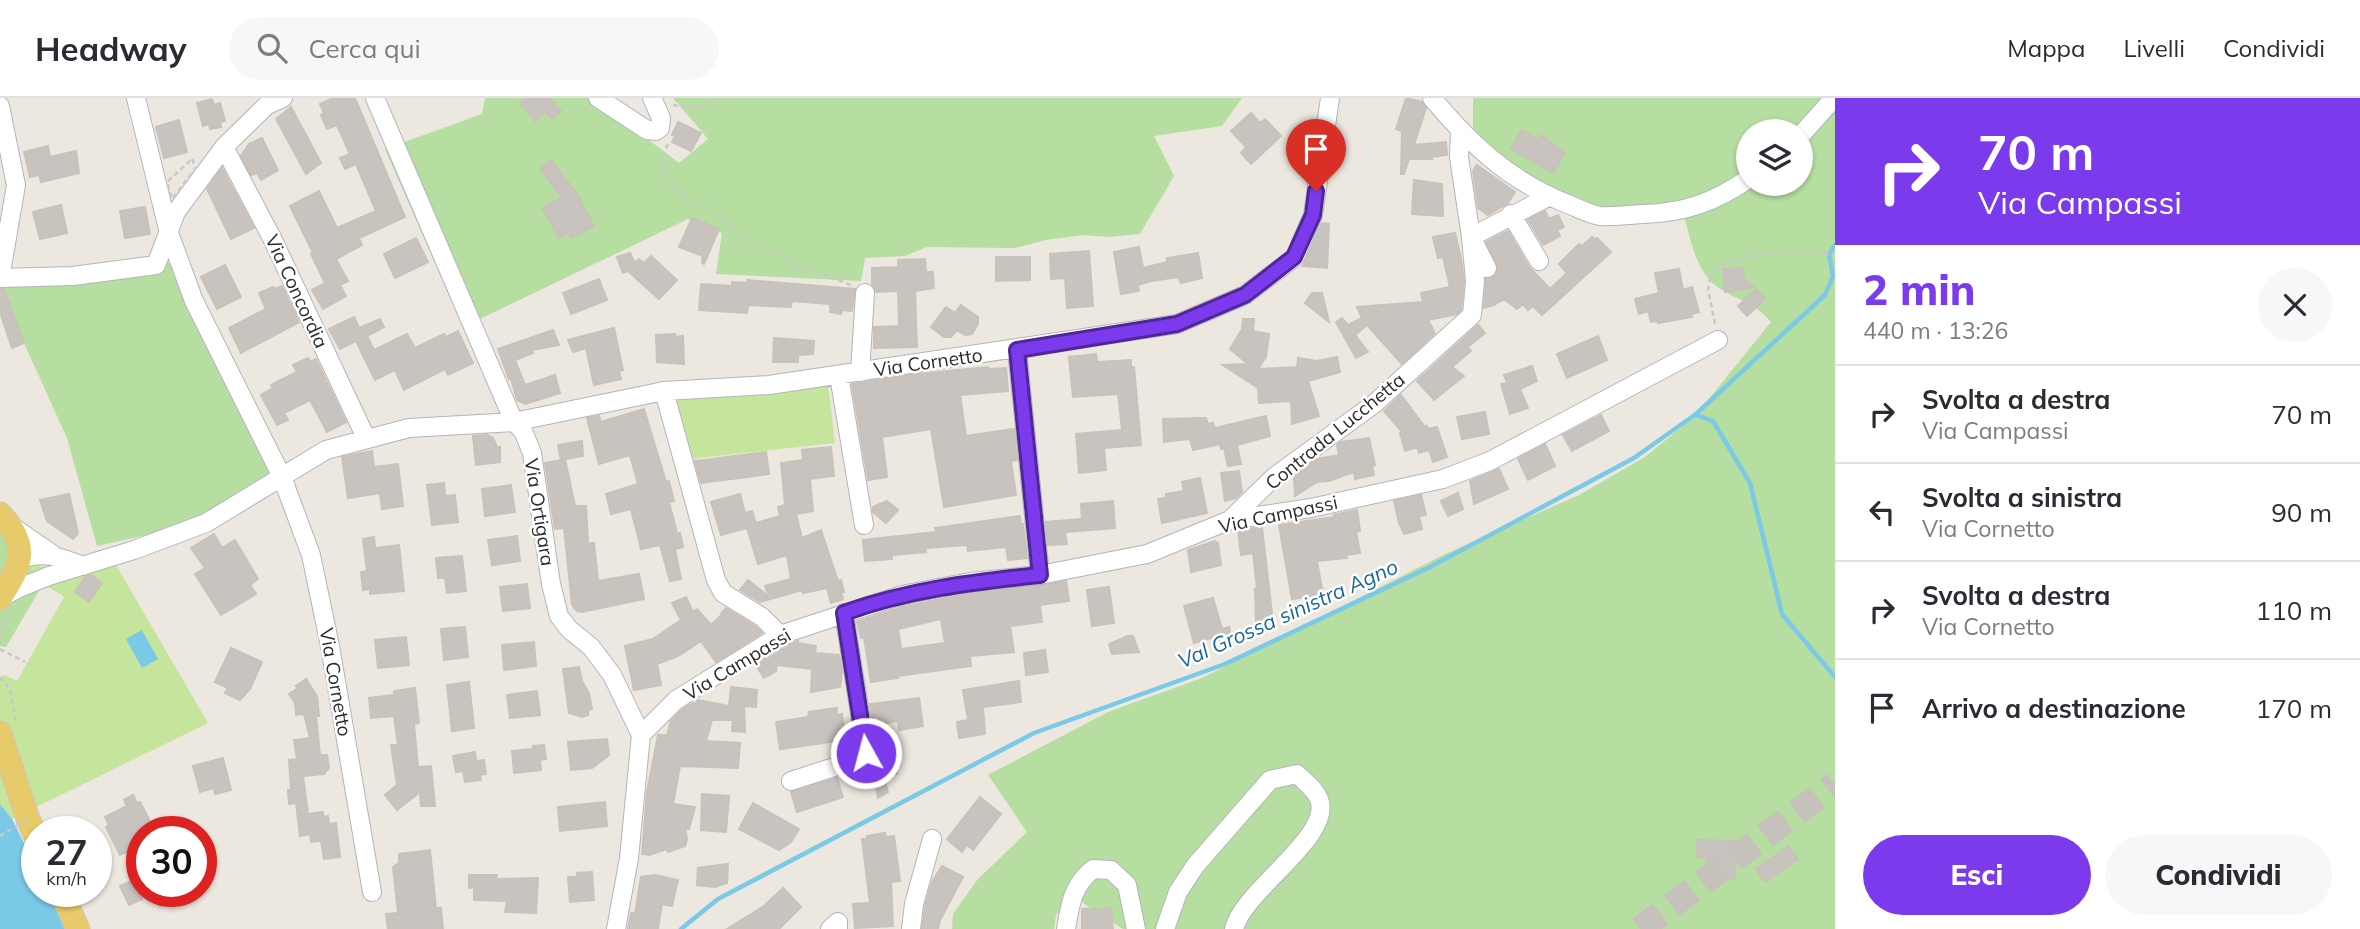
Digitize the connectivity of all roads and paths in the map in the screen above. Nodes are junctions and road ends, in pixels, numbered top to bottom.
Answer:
1 (136, 98) edge
2 (283, 98) edge
3 (375, 98) edge
4 (598, 98) edge
5 (652, 98) edge
6 (666, 98) edge
7 (716, 98) edge
8 (725, 98) edge
9 (736, 98) edge
10 (1330, 98) edge
11 (1432, 98) edge
12 (1834, 98) edge
13 (0, 106) edge
14 (1813, 122) edge
15 (1460, 132) junction
16 (667, 136) dead end
17 (224, 147) junction
18 (1736, 188) edge
19 (1548, 197) junction
20 (1511, 214) junction
21 (169, 233) junction
22 (1471, 237) junction
23 (1835, 256) edge
24 (1539, 261) dead end
25 (1487, 268) dead end
26 (0, 278) edge
27 (864, 293) joint
28 (1718, 340) joint
29 (1017, 350) junction
30 (860, 372) junction
31 (839, 376) junction
32 (664, 391) junction
33 (514, 422) junction
34 (366, 438) junction
35 (282, 477) junction
36 (5, 520) edge
37 (1230, 520) junction
38 (864, 524) dead end
39 (52, 554) junction
40 (19, 560) junction
41 (83, 566) junction
42 (1040, 575) junction
43 (2, 603) edge
44 (844, 613) junction
45 (0, 635) edge
46 (780, 635) junction
47 (0, 649) edge
48 (25, 662) dead end
49 (0, 677) edge
50 (8, 730) edge
51 (641, 735) junction
52 (791, 780) dead end
53 (0, 790) edge
54 (23, 816) edge
55 (29, 816) edge
56 (21, 831) edge
57 (0, 836) edge
58 (932, 839) dead end
59 (372, 892) dead end
60 (68, 907) edge
61 (78, 929) edge
62 (616, 929) edge
63 (831, 929) edge
64 (838, 929) edge
65 (911, 929) edge
66 (1066, 929) edge
67 (1136, 929) edge
68 (1165, 929) edge
69 (1234, 929) edge

1 - 21 street, Via Cornetto
2 - 17 street
3 - 33 street, Via Ortigara
4 - 5 street
6 - 7 path
8 - 9 path
10 - 29 street, Via Cornetto
11 - 15 street
12 - 14 street
13 - 26 street
15 - 19 street
15 - 22 street
16 - 27 path
17 - 21 street
17 - 34 street, Via Concordia
18 - 19 street
19 - 20 street
20 - 22 street
20 - 24 street
21 - 26 street
21 - 35 street, Via Cornetto
22 - 25 street
22 - 37 street, Contrada Lucchetta
23 - 28 path
27 - 30 street
28 - 37 street, Via Campassi
29 - 30 street, Via Cornetto
29 - 42 street
30 - 31 street, Via Cornetto
31 - 32 street, Via Cornetto
31 - 38 street
32 - 33 street, Via Cornetto
32 - 46 street
33 - 34 street, Via Cornetto
33 - 51 street, Via Ortigara
34 - 35 street, Via Cornetto
35 - 41 street, Via Cornetto
35 - 59 street, Via Cornetto
36 - 39 street
36 - 40 main road
37 - 42 street, Via Campassi
39 - 40 street
39 - 41 street
40 - 43 main road
41 - 43 street, Via Cornetto
42 - 44 street, Via Campassi
43 - 45 path
44 - 46 street, Via Campassi
44 - 52 street
46 - 51 street, Via Campassi
47 - 48 path
49 - 50 path
50 - 55 main road
51 - 62 street
53 - 54 main road
56 - 57 path, bridge
58 - 65 street
60 - 61 main road
63 - 64 street
66 - 67 street
68 - 69 street

